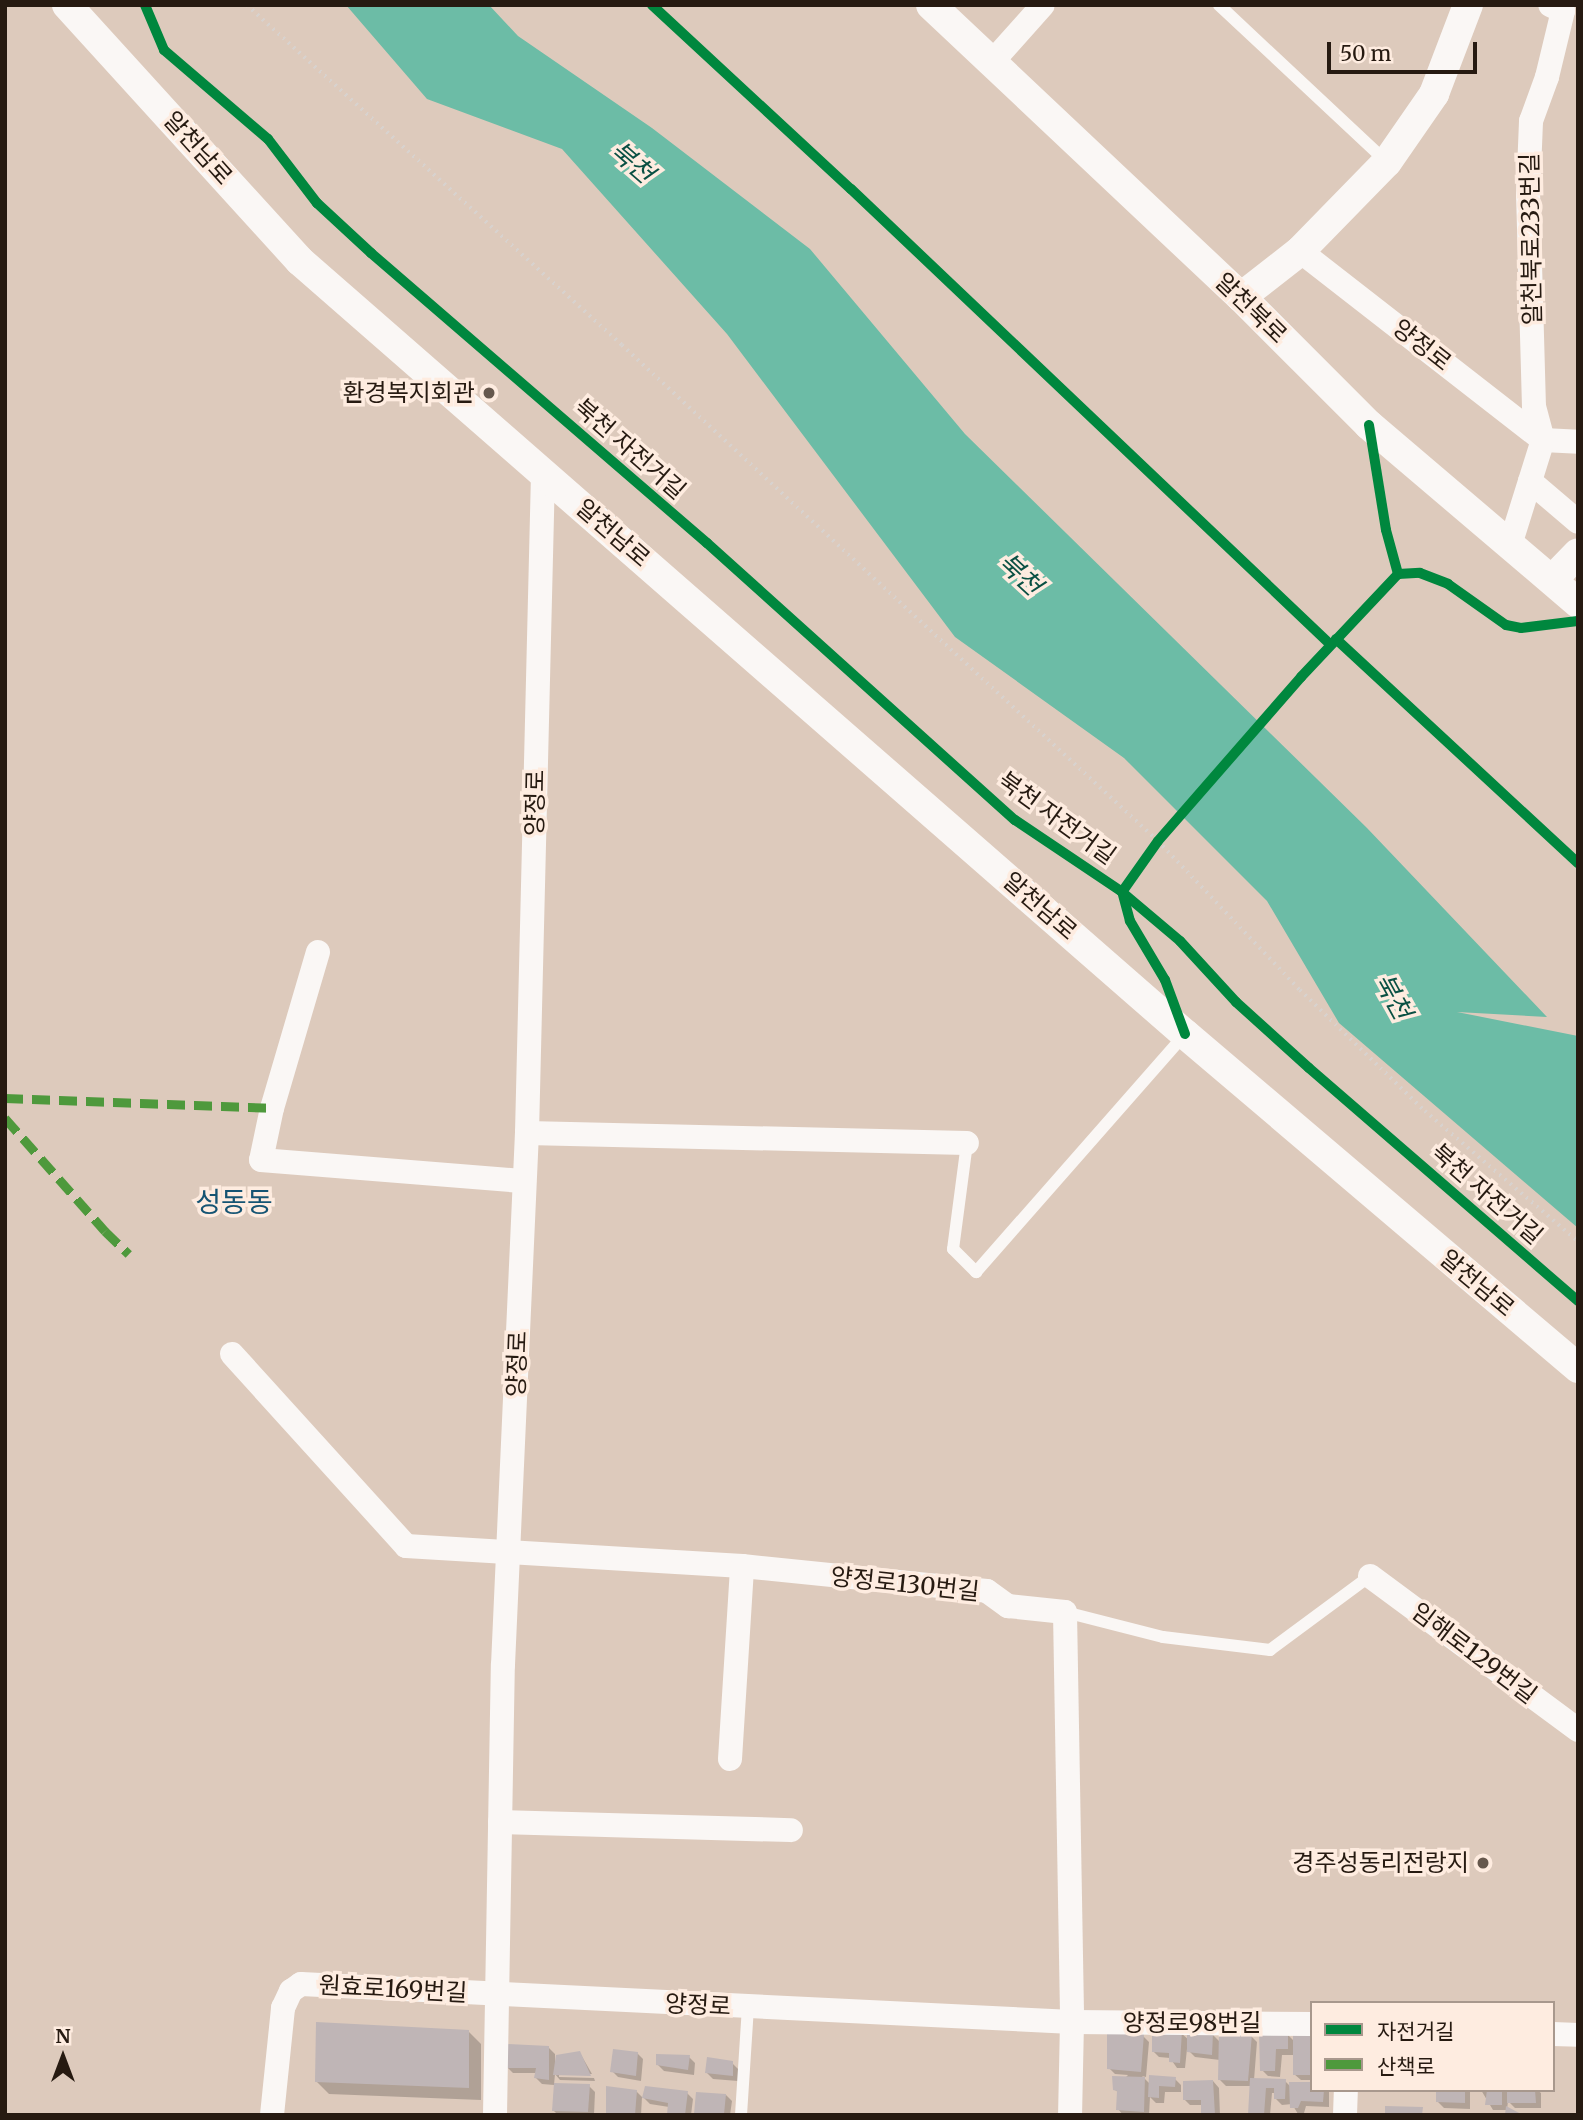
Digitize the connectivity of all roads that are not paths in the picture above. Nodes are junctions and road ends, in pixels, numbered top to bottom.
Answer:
1 (67, 5) edge
2 (931, 5) edge
3 (1043, 5) edge
4 (1219, 5) edge
5 (1468, 5) edge
6 (1550, 5) edge
7 (992, 62) junction
8 (1387, 162) junction
9 (1300, 251) junction
10 (1241, 297) junction
11 (1575, 438) edge
12 (1544, 440) junction
13 (543, 472) junction
14 (1530, 481) junction
15 (1578, 522) edge
16 (1510, 545) junction
17 (1578, 553) edge
18 (1552, 580) junction
19 (1578, 603) edge
20 (318, 952) dead end
21 (1185, 1034) junction
22 (527, 1133) junction
23 (967, 1143) joint
24 (524, 1181) junction
25 (232, 1354) dead end
26 (1578, 1368) edge
27 (506, 1553) junction
28 (742, 1566) junction
29 (1370, 1576) joint
30 (1065, 1612) junction
31 (1578, 1730) edge
32 (730, 1759) dead end
33 (500, 1822) junction
34 (792, 1830) dead end
35 (497, 1994) junction
36 (748, 2008) junction
37 (1072, 2021) junction
38 (1310, 2024) edge
39 (1555, 2034) edge
40 (1578, 2035) edge
41 (1346, 2092) edge
42 (272, 2115) edge
43 (495, 2115) edge
44 (741, 2115) edge
45 (1070, 2115) edge
46 (1345, 2115) edge

1 - 13 street, 알천남로
2 - 7 street, 알천북로
3 - 7 street
4 - 8 lane
5 - 8 street
6 - 12 street, 알천북로233번길
7 - 10 street, 알천북로
8 - 9 street
9 - 10 street
9 - 12 street, 양정로
10 - 16 street, 알천북로
11 - 12 street
12 - 14 street
13 - 21 street, 알천남로
13 - 22 street, 양정로
14 - 15 street
14 - 16 street
16 - 18 street, 알천북로
17 - 18 street
18 - 19 street, 알천북로
20 - 24 street
21 - 23 lane
21 - 26 street, 알천남로
22 - 23 street
22 - 24 street, 양정로
24 - 27 street, 양정로
25 - 27 street
27 - 28 street, 양정로130번길
27 - 33 street, 양정로
28 - 30 street, 양정로130번길
28 - 32 street
29 - 30 lane
29 - 31 street, 임해로129번길
30 - 37 street
33 - 34 street
33 - 35 street, 양정로
35 - 36 street, 양정로
35 - 42 street, 원효로169번길
35 - 43 street
36 - 37 street, 양정로
36 - 44 lane
37 - 38 street, 양정로98번길
37 - 45 street
39 - 40 street
41 - 46 street

